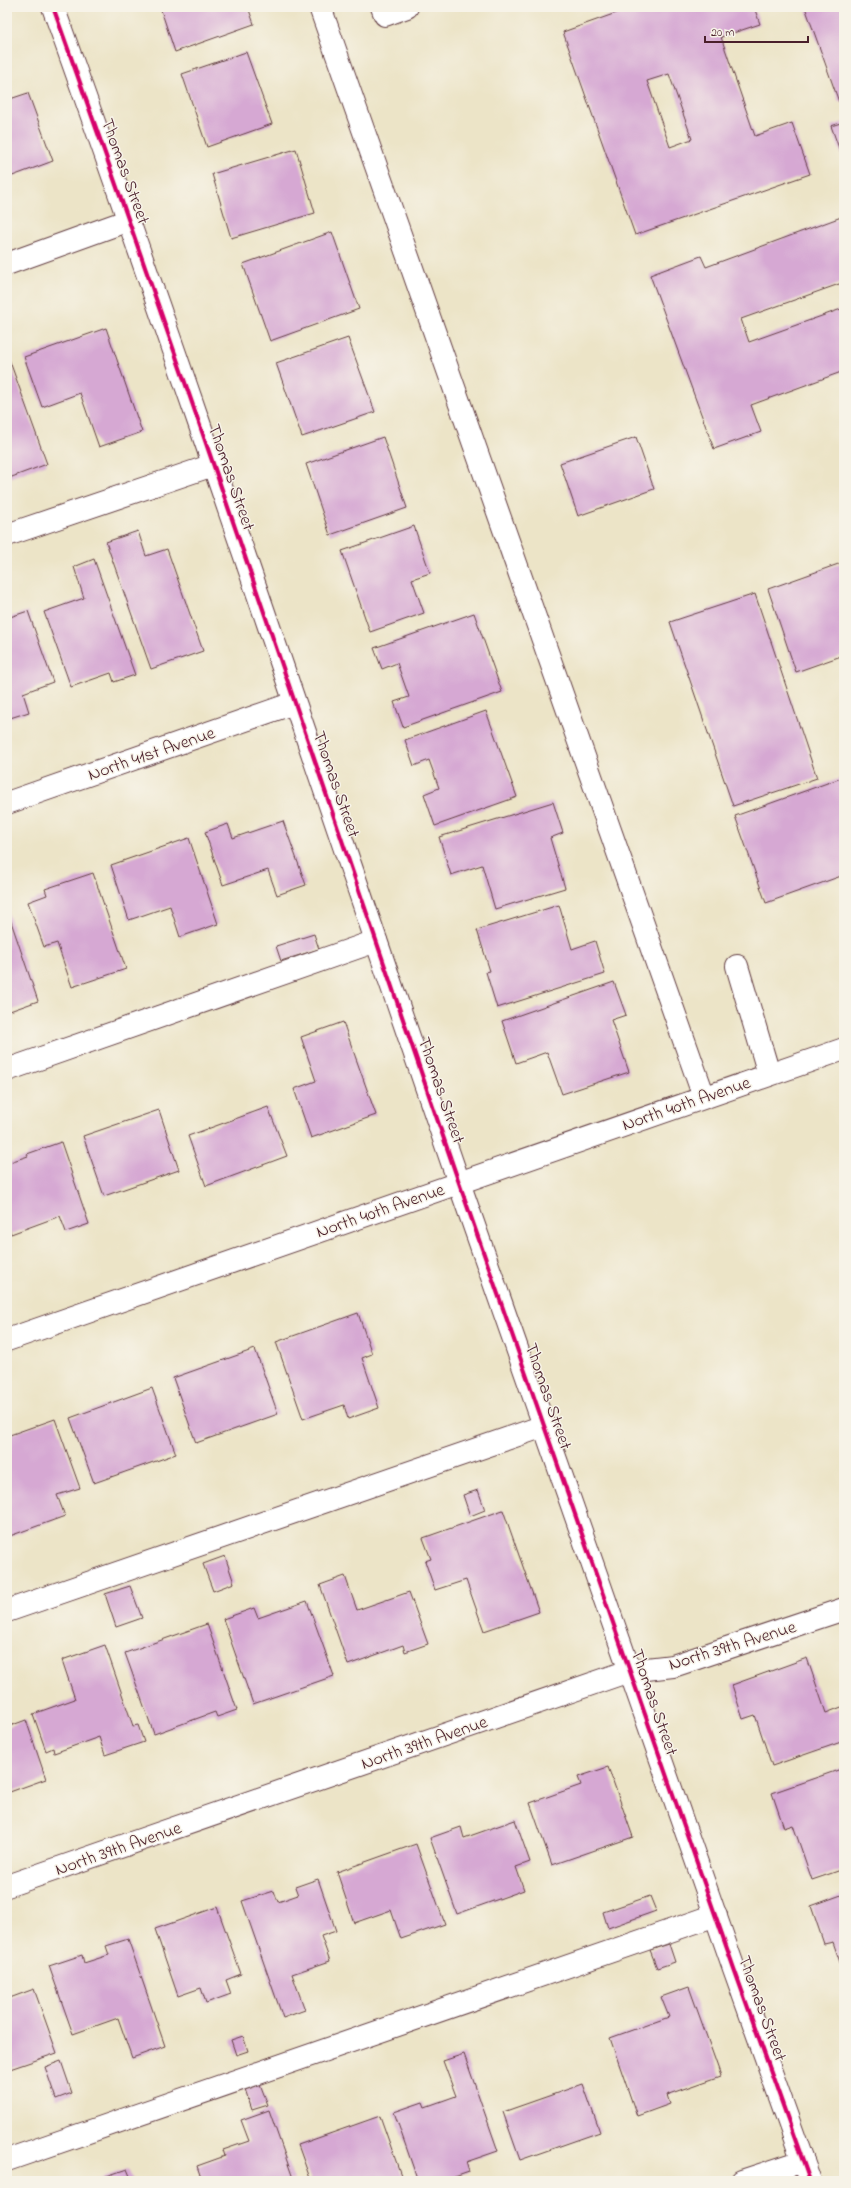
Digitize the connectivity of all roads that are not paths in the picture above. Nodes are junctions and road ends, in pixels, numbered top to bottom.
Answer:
1 (53, 7) edge
2 (320, 7) edge
3 (382, 7) edge
4 (407, 7) edge
5 (129, 220) junction
6 (7, 264) edge
7 (213, 465) junction
8 (7, 535) edge
9 (294, 703) junction
10 (7, 803) edge
11 (376, 941) junction
12 (737, 966) dead end
13 (844, 1049) edge
14 (7, 1070) edge
15 (769, 1074) junction
16 (704, 1097) junction
17 (459, 1183) junction
18 (7, 1340) edge
19 (544, 1426) junction
20 (844, 1609) edge
21 (7, 1611) edge
22 (629, 1671) junction
23 (7, 1886) edge
24 (716, 1916) junction
25 (7, 2160) edge
26 (802, 2160) junction
27 (742, 2181) edge
28 (810, 2181) edge

1 - 5 street, Thomas Street
2 - 16 street
3 - 4 street
5 - 6 street
5 - 7 street, Thomas Street
7 - 8 street
7 - 9 street, Thomas Street
9 - 10 street, North 41st Avenue
9 - 11 street, Thomas Street
11 - 14 street
11 - 17 street, Thomas Street
12 - 15 street
13 - 15 street, North 40th Avenue
15 - 16 street, North 40th Avenue
16 - 17 street, North 40th Avenue
17 - 18 street, North 40th Avenue
17 - 19 street, Thomas Street
19 - 21 street
19 - 22 street, Thomas Street
20 - 22 street, North 39th Avenue
22 - 23 street, North 39th Avenue
22 - 24 street, Thomas Street
24 - 25 street
24 - 26 street, Thomas Street
26 - 27 street
26 - 28 street, Thomas Street

